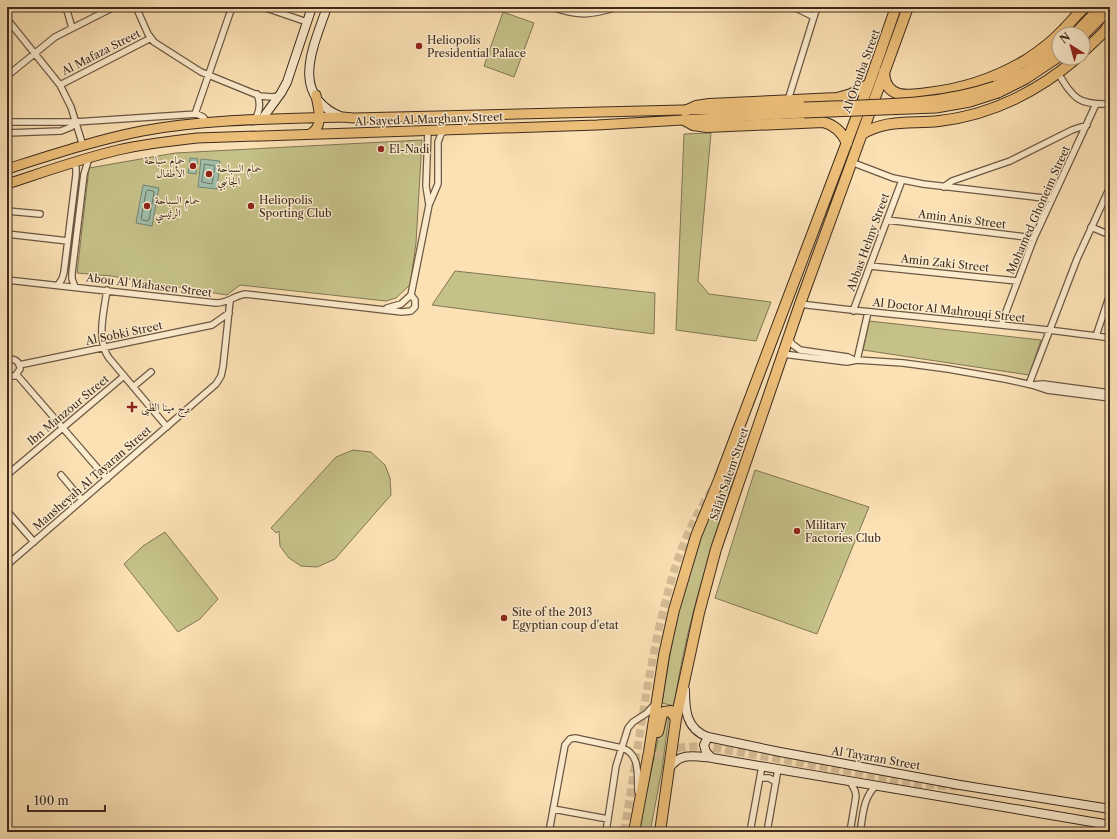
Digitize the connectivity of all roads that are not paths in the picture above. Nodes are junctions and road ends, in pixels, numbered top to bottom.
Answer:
1 (12, 7) edge
2 (66, 7) edge
3 (114, 7) edge
4 (136, 7) edge
5 (232, 7) edge
6 (262, 7) edge
7 (312, 7) edge
8 (327, 7) edge
9 (552, 7) edge
10 (594, 7) edge
11 (618, 7) edge
12 (794, 7) edge
13 (817, 7) edge
14 (896, 7) edge
15 (908, 7) edge
16 (1086, 7) edge
17 (1100, 7) edge
18 (1110, 9) edge
19 (7, 11) edge
20 (595, 13) junction
21 (814, 17) junction
22 (7, 20) edge
23 (307, 22) junction
24 (1110, 23) edge
25 (1082, 26) edge
26 (72, 28) junction
27 (1091, 28) edge
28 (151, 38) junction
29 (1091, 44) edge
30 (35, 53) junction
31 (1051, 54) edge
32 (1051, 63) edge
33 (1067, 66) edge
34 (884, 72) junction
35 (1058, 73) junction
36 (7, 76) edge
37 (208, 76) junction
38 (869, 84) junction
39 (60, 85) junction
40 (257, 94) junction
41 (316, 95) junction
42 (279, 96) junction
43 (904, 96) junction
44 (820, 98) junction
45 (788, 100) junction
46 (1096, 104) junction
47 (1110, 104) edge
48 (195, 114) junction
49 (679, 115) junction
50 (342, 117) junction
51 (320, 118) junction
52 (259, 119) junction
53 (7, 122) edge
54 (58, 122) junction
55 (76, 122) junction
56 (207, 122) junction
57 (818, 122) junction
58 (902, 122) junction
59 (1087, 125) junction
60 (428, 130) junction
61 (448, 130) junction
62 (59, 131) junction
63 (7, 133) edge
64 (343, 133) junction
65 (310, 134) junction
66 (862, 134) junction
67 (847, 143) junction
68 (83, 146) junction
69 (90, 158) junction
70 (851, 162) junction
71 (73, 163) junction
72 (7, 169) edge
73 (902, 180) junction
74 (7, 184) edge
75 (944, 187) junction
76 (1110, 187) edge
77 (1052, 199) junction
78 (429, 205) junction
79 (7, 210) edge
80 (40, 214) dead end
81 (887, 220) junction
82 (1091, 227) junction
83 (7, 234) edge
84 (1110, 235) edge
85 (1034, 238) junction
86 (68, 241) junction
87 (870, 266) junction
88 (7, 280) edge
89 (1017, 281) junction
90 (58, 285) junction
91 (75, 287) junction
92 (107, 290) junction
93 (1110, 294) edge
94 (411, 295) junction
95 (230, 301) junction
96 (404, 303) junction
97 (800, 304) junction
98 (416, 305) junction
99 (382, 309) junction
100 (853, 311) junction
101 (405, 312) junction
102 (868, 312) junction
103 (229, 313) junction
104 (1001, 325) junction
105 (1049, 330) junction
106 (1096, 336) junction
107 (789, 338) junction
108 (1110, 338) edge
109 (103, 348) junction
110 (784, 354) junction
111 (7, 360) edge
112 (856, 360) junction
113 (19, 365) junction
114 (151, 372) dead end
115 (17, 375) junction
116 (7, 376) edge
117 (124, 376) junction
118 (1030, 385) junction
119 (133, 387) junction
120 (1110, 393) edge
121 (1110, 398) edge
122 (167, 427) junction
123 (63, 428) junction
124 (727, 459) junction
125 (744, 464) junction
126 (7, 475) edge
127 (61, 475) dead end
128 (107, 479) junction
129 (82, 500) junction
130 (7, 511) edge
131 (34, 542) junction
132 (7, 565) edge
133 (685, 677) junction
134 (657, 700) junction
135 (676, 719) junction
136 (708, 737) junction
137 (622, 748) junction
138 (649, 752) junction
139 (712, 758) junction
140 (762, 766) junction
141 (669, 769) junction
142 (778, 769) junction
143 (760, 778) junction
144 (776, 782) junction
145 (850, 782) junction
146 (876, 786) junction
147 (856, 796) junction
148 (867, 798) junction
149 (639, 804) junction
150 (554, 809) junction
151 (1110, 809) edge
152 (608, 819) junction
153 (1105, 827) edge
154 (549, 832) edge
155 (606, 832) edge
156 (634, 832) edge
157 (660, 832) edge
158 (750, 832) edge
159 (767, 832) edge
160 (850, 832) edge
161 (860, 832) edge

1 - 19 street
2 - 26 street
3 - 26 street
4 - 28 street
5 - 37 street
6 - 23 street
7 - 23 main road
8 - 41 main road
9 - 20 street
10 - 20 street
11 - 20 street
12 - 21 street
13 - 21 street
14 - 38 highway, Al Orouba Street
15 - 34 highway, Al Orouba Street
16 - 43 highway
17 - 25 main road
18 - 27 main road
21 - 45 street
22 - 30 street
23 - 42 main road
24 - 29 highway
26 - 30 street
28 - 37 street
28 - 39 street, Al Mafaza Street
30 - 36 street
30 - 39 street
31 - 49 main road, bridge
32 - 49 main road, bridge
33 - 35 highway
34 - 43 highway
34 - 66 highway, Al Orouba Street
35 - 46 street
35 - 58 highway
37 - 40 street
37 - 48 street
38 - 44 highway, Al Sayed Al Marghany Street
38 - 67 highway, Al Orouba Street
39 - 55 street
40 - 42 street
40 - 52 street
41 - 50 main road
41 - 51 main road
42 - 52 main road
43 - 58 highway
44 - 45 highway, Al Sayed Al Marghany Street
44 - 57 highway
45 - 49 highway, Al Sayed Al Marghany Street
46 - 47 street
46 - 59 street, Mohamed Ghoneim Street
48 - 55 street
48 - 56 street
49 - 50 main road, Al Sayed Al Marghany Street
49 - 57 highway, Al Sayed Al Marghany Street
49 - 61 main road, Al Sayed Al Marghany Street
50 - 51 main road, Al Sayed Al Marghany Street
50 - 64 main road
51 - 52 main road, Al Sayed Al Marghany Street
51 - 65 main road
52 - 56 main road, Al Sayed Al Marghany Street
53 - 54 street
54 - 55 street
54 - 62 street
55 - 62 street
55 - 68 street
56 - 68 main road, Al Sayed Al Marghany Street
57 - 67 highway, Al Sayed Al Marghany Street
58 - 66 highway
59 - 75 street
59 - 77 street, Mohamed Ghoneim Street
60 - 61 main road, Al Sayed Al Marghany Street
60 - 64 main road, Al Sayed Al Marghany Street
60 - 78 street
61 - 78 street
62 - 63 street
64 - 65 main road, Al Sayed Al Marghany Street
65 - 69 main road, Al Sayed Al Marghany Street
66 - 70 highway, Salah Salem Street
67 - 124 highway, Salah Salem Street
68 - 72 main road, Al Sayed Al Marghany Street
69 - 71 main road, Al Sayed Al Marghany Street
69 - 91 street
70 - 73 street
70 - 97 highway, Salah Salem Street
71 - 74 main road, Al Sayed Al Marghany Street
71 - 86 street
73 - 75 street
73 - 81 street, Abbas Helmy Street
75 - 77 street
76 - 82 street
77 - 85 street, Mohamed Ghoneim Street
78 - 94 street
79 - 80 street
81 - 85 street, Amin Anis Street
81 - 87 street, Abbas Helmy Street
82 - 84 street
82 - 105 street
83 - 86 street
85 - 89 street, Mohamed Ghoneim Street
86 - 90 street
87 - 89 street, Amin Zaki Street
87 - 100 street, Abbas Helmy Street
88 - 90 street, Abou Al Mahasen Street
89 - 104 street, Mohamed Ghoneim Street
90 - 91 street, Abou Al Mahasen Street
91 - 92 street, Abou Al Mahasen Street
92 - 95 street, Abou Al Mahasen Street
92 - 109 street
93 - 106 street
94 - 96 street, Abou Al Mahasen Street
94 - 98 street
95 - 99 street, Abou Al Mahasen Street
95 - 103 street, Mansheyah Al Tayaran Street
96 - 98 street
96 - 99 street, Abou Al Mahasen Street
96 - 101 street
97 - 100 street, Al Doctor Al Mahrouqi Street
97 - 107 highway, Salah Salem Street
98 - 101 street
99 - 101 street, Abou Al Mahasen Street
100 - 102 street, Al Doctor Al Mahrouqi Street
102 - 104 street, Al Doctor Al Mahrouqi Street
102 - 112 street
103 - 109 street, Al Sobki Street
103 - 122 street, Mansheyah Al Tayaran Street
104 - 105 street, Al Doctor Al Mahrouqi Street
105 - 106 street, Al Doctor Al Mahrouqi Street
105 - 118 street
106 - 108 street, Al Doctor Al Mahrouqi Street
107 - 110 highway, Salah Salem Street
107 - 112 street
109 - 113 street, Al Sobki Street
109 - 117 street
110 - 112 street
110 - 125 highway, Salah Salem Street
111 - 113 street
112 - 118 street
113 - 115 street
114 - 119 street
115 - 116 street
115 - 123 street
117 - 119 street
117 - 123 street, Ibn Manzour Street
118 - 120 street
118 - 121 street
119 - 122 street
122 - 128 street, Mansheyah Al Tayaran Street
123 - 126 street, Ibn Manzour Street
123 - 128 street
124 - 125 highway
124 - 134 highway, Salah Salem Street
125 - 133 highway, Salah Salem Street
127 - 129 street
128 - 129 street, Mansheyah Al Tayaran Street
129 - 131 street, Mansheyah Al Tayaran Street
130 - 131 street
131 - 132 street, Mansheyah Al Tayaran Street
133 - 135 highway, Salah Salem Street
133 - 136 main road, Al Tayaran Street
134 - 137 street
134 - 138 highway, Salah Salem Street
135 - 138 highway
135 - 141 highway, Salah Salem Street
136 - 139 main road
136 - 151 main road, Al Tayaran Street
137 - 149 street
137 - 150 street
137 - 152 street
138 - 149 highway, Salah Salem Street
139 - 140 main road
139 - 141 main road
140 - 142 main road
140 - 143 street
141 - 157 highway, Salah Salem Street
142 - 144 street
142 - 145 main road
143 - 144 street
143 - 158 street
144 - 159 street
145 - 146 main road
145 - 147 street
146 - 148 street
146 - 153 main road
147 - 148 street
147 - 160 street
148 - 161 street
149 - 156 highway, Salah Salem Street
150 - 152 street
150 - 154 street
152 - 155 street

